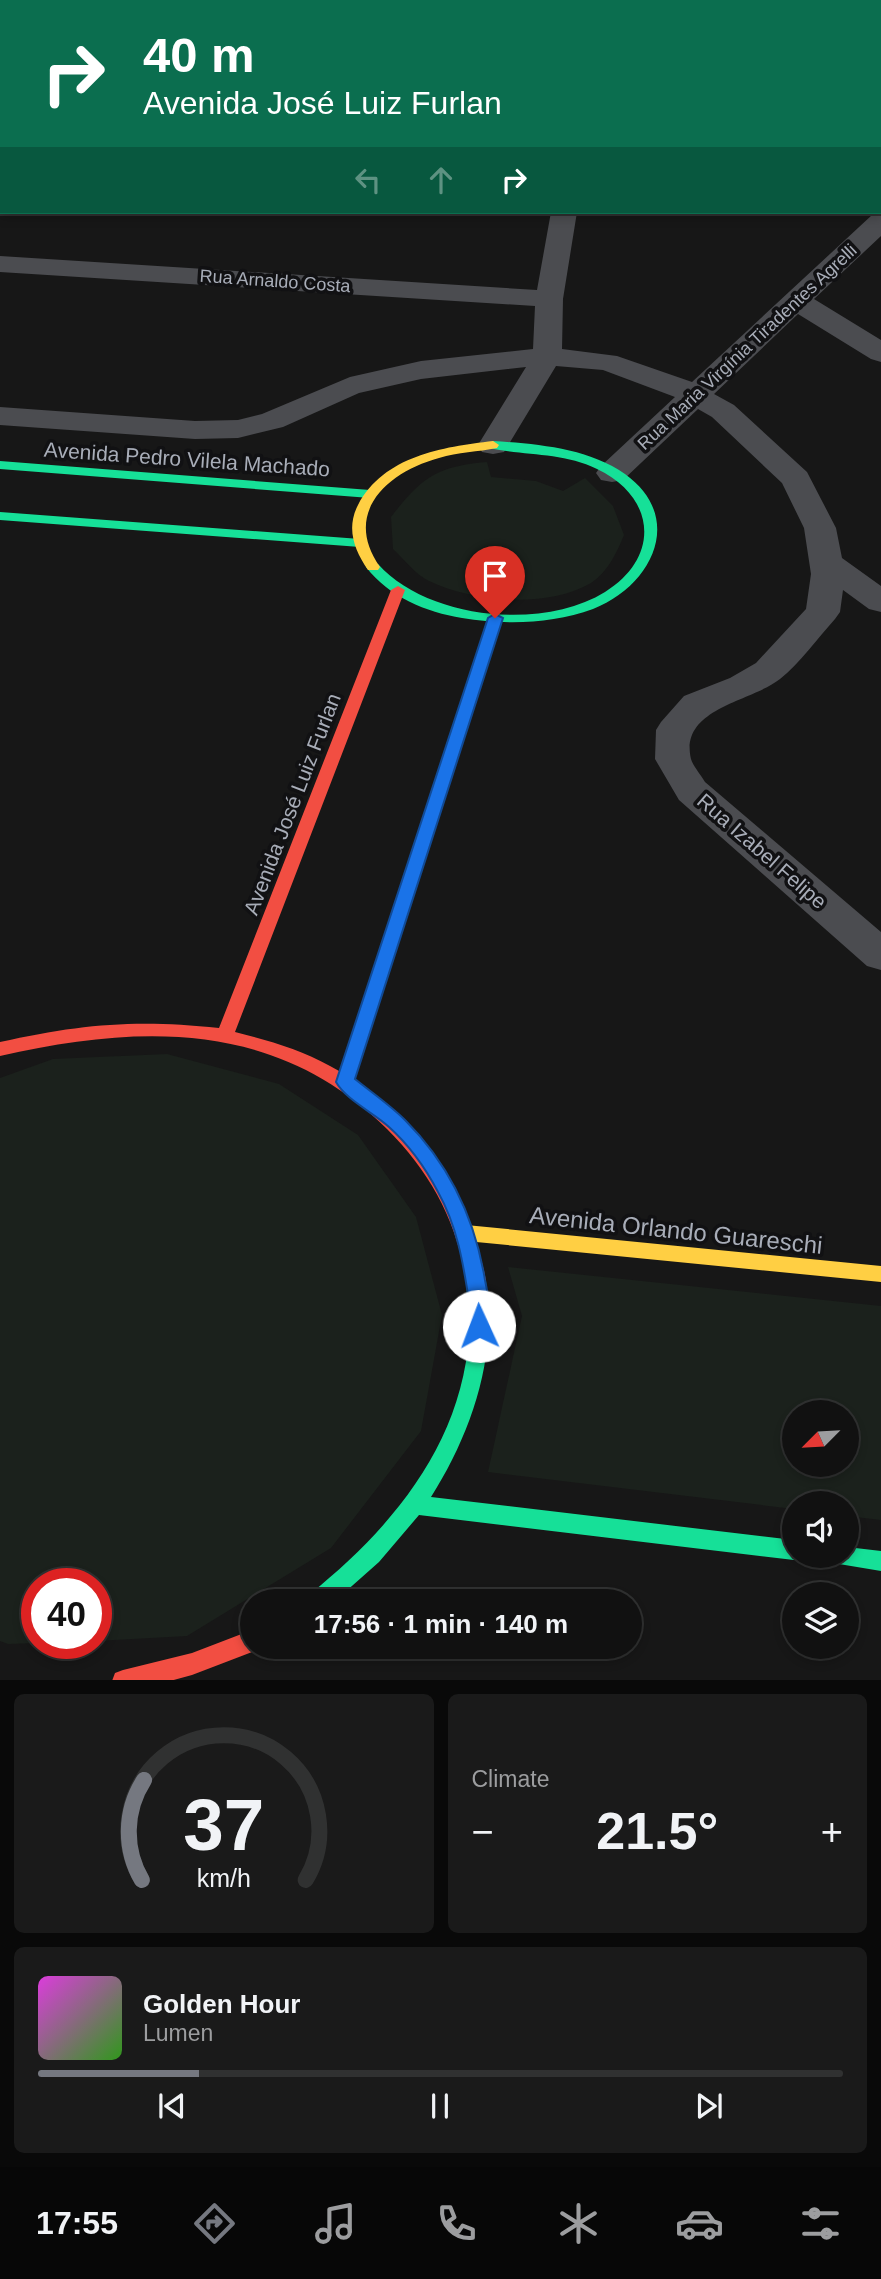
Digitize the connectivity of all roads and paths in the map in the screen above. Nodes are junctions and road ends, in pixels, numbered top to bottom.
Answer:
1 (564, 214) edge
2 (881, 221) edge
3 (0, 264) edge
4 (549, 299) junction
5 (796, 300) junction
6 (881, 353) edge
7 (547, 356) junction
8 (694, 395) junction
9 (0, 416) edge
10 (493, 445) junction
11 (0, 465) edge
12 (612, 473) junction
13 (370, 494) junction
14 (0, 516) edge
15 (360, 543) junction
16 (826, 562) junction
17 (398, 590) junction
18 (881, 602) edge
19 (495, 618) junction
20 (881, 955) edge
21 (225, 1034) junction
22 (0, 1049) edge
23 (345, 1082) junction
24 (466, 1233) junction
25 (881, 1274) edge
26 (417, 1505) junction
27 (782, 1549) edge
28 (859, 1558) edge
29 (881, 1561) edge
30 (335, 1589) edge
31 (240, 1646) edge
32 (131, 1680) edge

1 - 4 street
2 - 5 street, Rua Maria Virgínia Tiradentes Agrelli
3 - 4 street, Rua Arnaldo Costa
4 - 7 street
5 - 6 street
5 - 8 street, Rua Maria Virgínia Tiradentes Agrelli
7 - 8 street
7 - 9 street
7 - 10 street
8 - 12 street, Rua Maria Virgínia Tiradentes Agrelli
8 - 16 street
10 - 12 street
10 - 13 street
11 - 13 street, Avenida Pedro Vilela Machado
12 - 19 street
13 - 15 street
14 - 15 street
15 - 17 street
16 - 18 street
16 - 20 street, Rua Izabel Felipe
17 - 19 street
17 - 21 street, Avenida José Luiz Furlan
19 - 23 street
21 - 22 street
21 - 23 street
23 - 24 street
24 - 25 street, Avenida Orlando Guareschi
24 - 26 street
26 - 27 street
26 - 30 street
28 - 29 street
31 - 32 street

